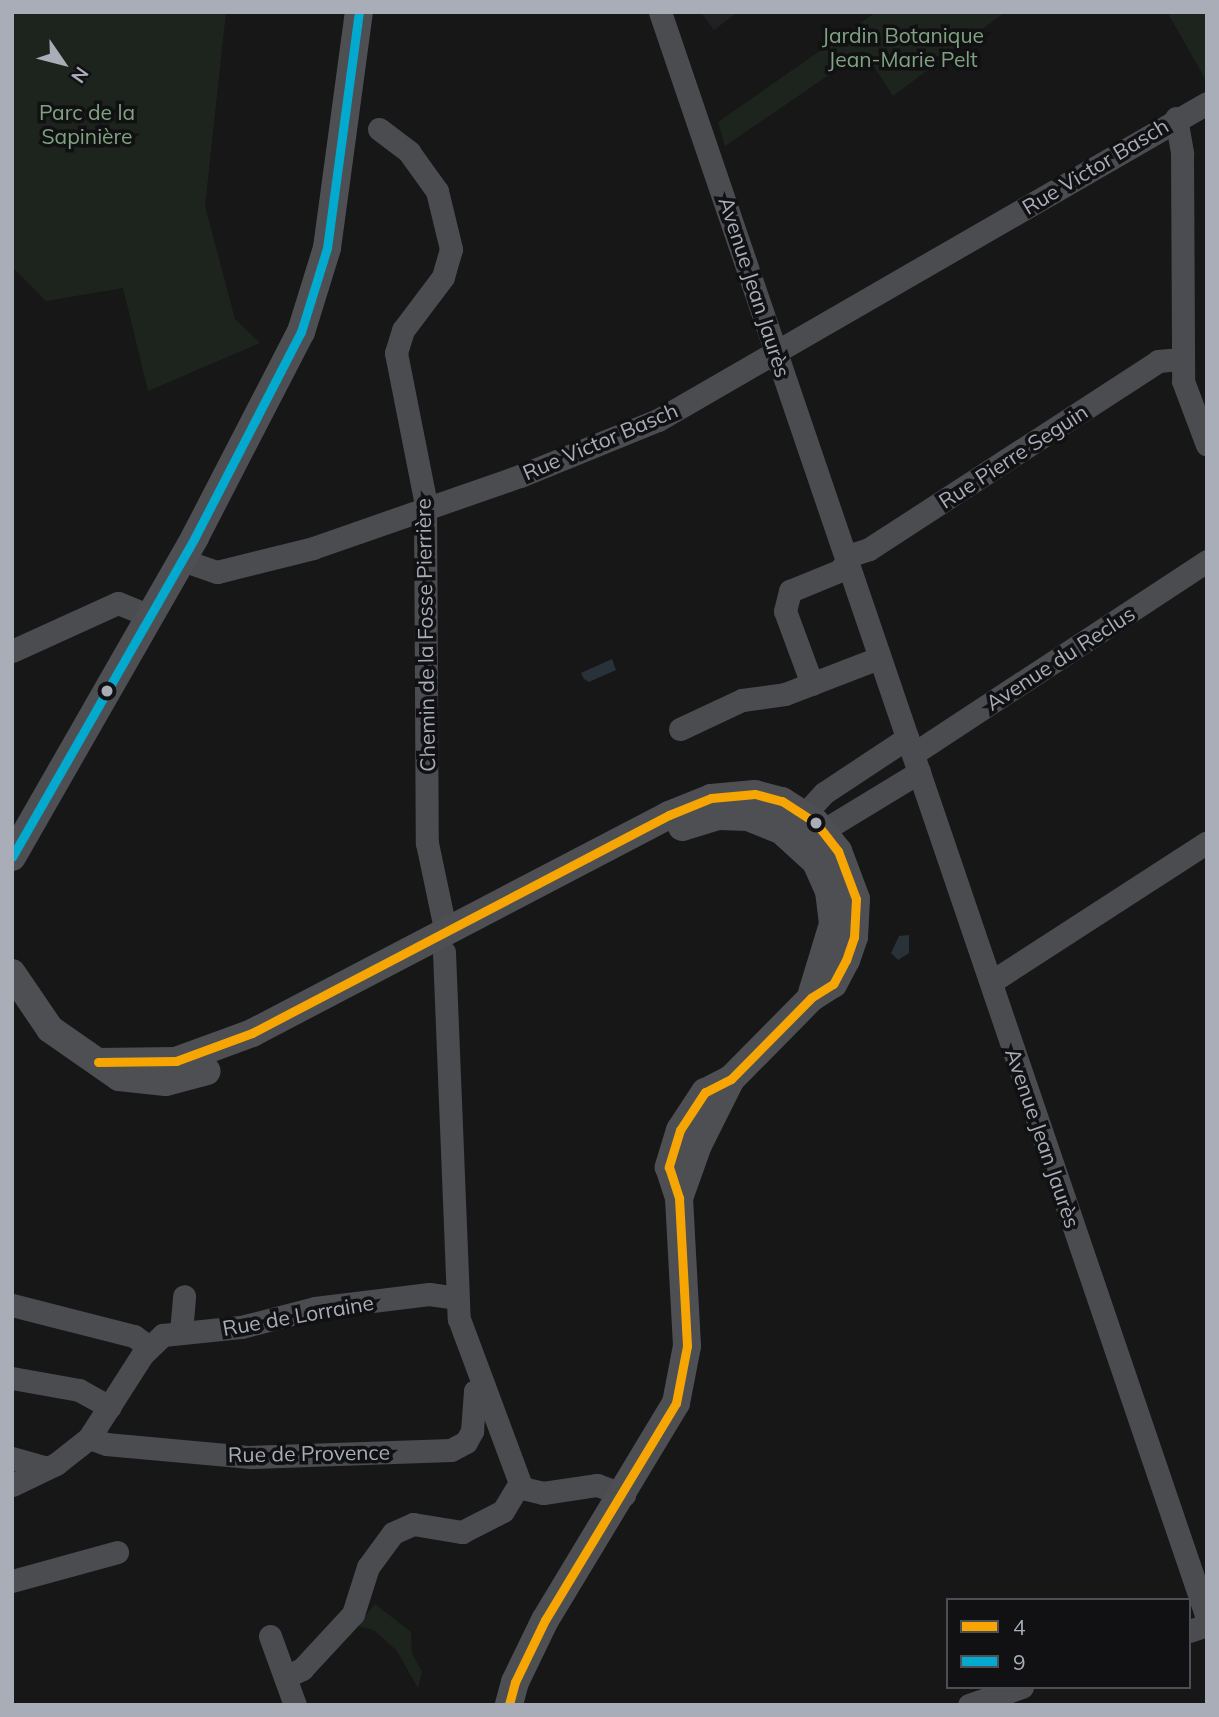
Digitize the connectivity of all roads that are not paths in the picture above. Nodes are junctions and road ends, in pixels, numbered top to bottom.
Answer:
1 (359, 12) edge
2 (660, 12) edge
3 (1207, 103) edge
4 (1176, 118) junction
5 (379, 129) dead end
6 (778, 352) junction
7 (1182, 359) junction
8 (1207, 445) edge
9 (424, 509) junction
10 (182, 560) junction
11 (1207, 561) edge
12 (847, 562) junction
13 (151, 616) junction
14 (12, 651) edge
15 (879, 658) junction
16 (812, 684) junction
17 (680, 729) dead end
18 (913, 754) junction
19 (804, 831) junction
20 (1207, 842) edge
21 (12, 857) edge
22 (445, 942) junction
23 (12, 973) edge
24 (991, 982) junction
25 (184, 1296) dead end
26 (456, 1298) junction
27 (12, 1305) edge
28 (181, 1332) junction
29 (148, 1346) junction
30 (12, 1378) edge
31 (484, 1387) junction
32 (110, 1407) junction
33 (89, 1438) junction
34 (12, 1458) edge
35 (47, 1468) junction
36 (519, 1484) junction
37 (12, 1485) edge
38 (624, 1495) junction
39 (117, 1552) dead end
40 (12, 1581) edge
41 (1207, 1618) edge
42 (270, 1636) dead end
43 (285, 1677) junction
44 (1013, 1695) edge
45 (509, 1704) edge
46 (295, 1705) edge
47 (969, 1705) edge

1 - 10 main road
2 - 6 street, Avenue Jean Jaurès
3 - 4 street, Rue Victor Basch
4 - 6 street, Rue Victor Basch
4 - 7 street
5 - 9 street, Chemin de la Fosse Pierrière
6 - 9 street, Rue Victor Basch
6 - 12 street, Avenue Jean Jaurès
7 - 8 street
7 - 12 street, Rue Pierre Seguin
9 - 10 street, Rue Victor Basch
9 - 22 street, Chemin de la Fosse Pierrière
10 - 13 main road
11 - 18 street, Avenue du Reclus
12 - 15 street, Avenue Jean Jaurès
12 - 16 street
13 - 14 street
13 - 21 main road
15 - 16 street
15 - 18 street, Avenue Jean Jaurès
16 - 17 street
18 - 19 street, Avenue du Reclus
18 - 19 street, Avenue du Reclus
18 - 24 street, Avenue Jean Jaurès
19 - 22 main road
19 - 38 main road
20 - 24 street
22 - 23 main road
22 - 26 street
24 - 41 street, Avenue Jean Jaurès
25 - 28 street
26 - 28 street, Rue de Lorraine
26 - 31 street
27 - 29 street
28 - 29 street, Rue de Lorraine
29 - 32 street
30 - 32 street
31 - 33 street, Rue de Provence
31 - 36 street
32 - 33 street
33 - 35 street
34 - 35 street
35 - 37 street
36 - 38 street
36 - 43 street
38 - 45 main road
39 - 40 street
42 - 43 street
43 - 46 street
44 - 47 street

